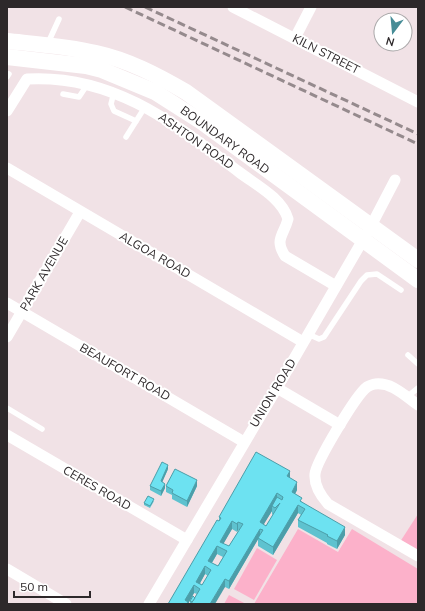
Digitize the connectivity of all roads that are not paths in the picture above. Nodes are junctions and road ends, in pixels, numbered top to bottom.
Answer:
1 (233, 7) edge
2 (311, 7) edge
3 (59, 19) dead end
4 (295, 38) junction
5 (7, 41) edge
6 (47, 45) junction
7 (7, 57) edge
8 (87, 84) junction
9 (114, 92) junction
10 (63, 94) dead end
11 (418, 102) edge
12 (8, 106) edge
13 (145, 106) junction
14 (136, 121) junction
15 (126, 137) dead end
16 (7, 168) edge
17 (395, 180) dead end
18 (80, 212) junction
19 (371, 226) junction
20 (363, 240) junction
21 (418, 260) edge
22 (418, 280) edge
23 (336, 286) junction
24 (401, 290) dead end
25 (7, 303) edge
26 (22, 312) junction
27 (7, 337) edge
28 (306, 338) junction
29 (408, 355) dead end
30 (418, 364) edge
31 (278, 388) junction
32 (418, 388) edge
33 (407, 397) junction
34 (418, 405) edge
35 (7, 408) edge
36 (340, 425) junction
37 (42, 429) dead end
38 (7, 435) edge
39 (244, 442) junction
40 (187, 540) junction
41 (418, 556) edge
42 (7, 569) edge
43 (66, 604) edge
44 (149, 604) edge

1 - 4 street, KILN STREET
2 - 4 street
3 - 6 lane
4 - 11 street, KILN STREET
5 - 6 main road, BOUNDARY ROAD
6 - 19 main road, BOUNDARY ROAD
7 - 20 main road, BOUNDARY ROAD
8 - 9 street, ASHTON ROAD
8 - 10 lane
8 - 12 street, ASHTON ROAD
9 - 13 street, ASHTON ROAD
9 - 14 lane
13 - 14 lane
13 - 23 street, ASHTON ROAD
14 - 15 lane
16 - 18 street, ALGOA ROAD
17 - 19 street, UNION ROAD
18 - 26 street, PARK AVENUE
18 - 28 street, ALGOA ROAD
19 - 20 street, UNION ROAD
19 - 21 main road, BOUNDARY ROAD
20 - 22 main road, BOUNDARY ROAD
20 - 23 street, UNION ROAD
23 - 28 street, UNION ROAD
24 - 28 lane
25 - 26 street, BEAUFORT ROAD
26 - 27 street, PARK AVENUE
26 - 39 street, BEAUFORT ROAD
28 - 31 street, UNION ROAD
29 - 30 lane
31 - 36 street
31 - 39 street, UNION ROAD
32 - 33 lane
33 - 34 street
33 - 36 street
35 - 37 lane
36 - 41 street
38 - 40 street, CERES ROAD
39 - 40 street, UNION ROAD
40 - 44 street, UNION ROAD
42 - 43 street

